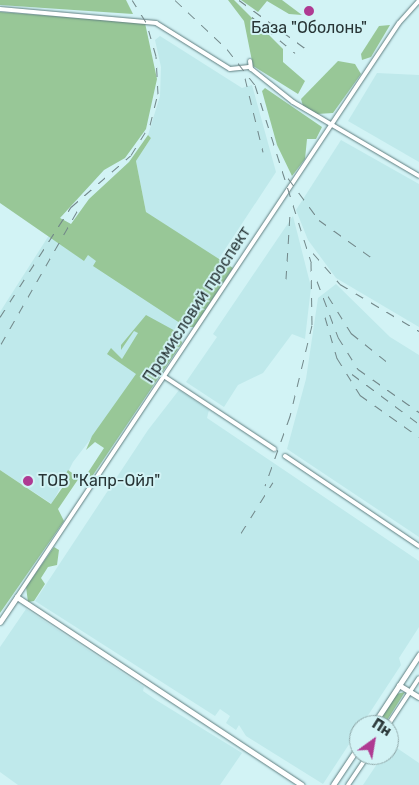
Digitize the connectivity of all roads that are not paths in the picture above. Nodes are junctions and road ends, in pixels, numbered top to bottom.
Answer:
1 (417, 2) edge
2 (0, 10) edge
3 (250, 61) dead end
4 (251, 69) junction
5 (331, 125) junction
6 (419, 176) edge
7 (165, 377) junction
8 (274, 448) dead end
9 (286, 456) dead end
10 (419, 546) edge
11 (17, 597) junction
12 (0, 622) edge
13 (419, 655) edge
14 (419, 678) edge
15 (399, 685) junction
16 (410, 692) junction
17 (419, 697) edge
18 (380, 715) edge
19 (395, 715) edge
20 (349, 761) edge
21 (361, 765) edge
22 (302, 785) edge
23 (333, 785) edge
24 (348, 785) edge

1 - 5 street, Промисловий проспект
2 - 4 street
3 - 4 street
4 - 5 street
5 - 6 street
5 - 7 street, Промисловий проспект
7 - 8 street
7 - 11 street, Промисловий проспект
9 - 10 street
11 - 12 street, Промисловий проспект
11 - 22 street
13 - 15 street
14 - 16 street
15 - 16 street
15 - 18 street
16 - 17 street
16 - 19 street
20 - 23 street
21 - 24 street

